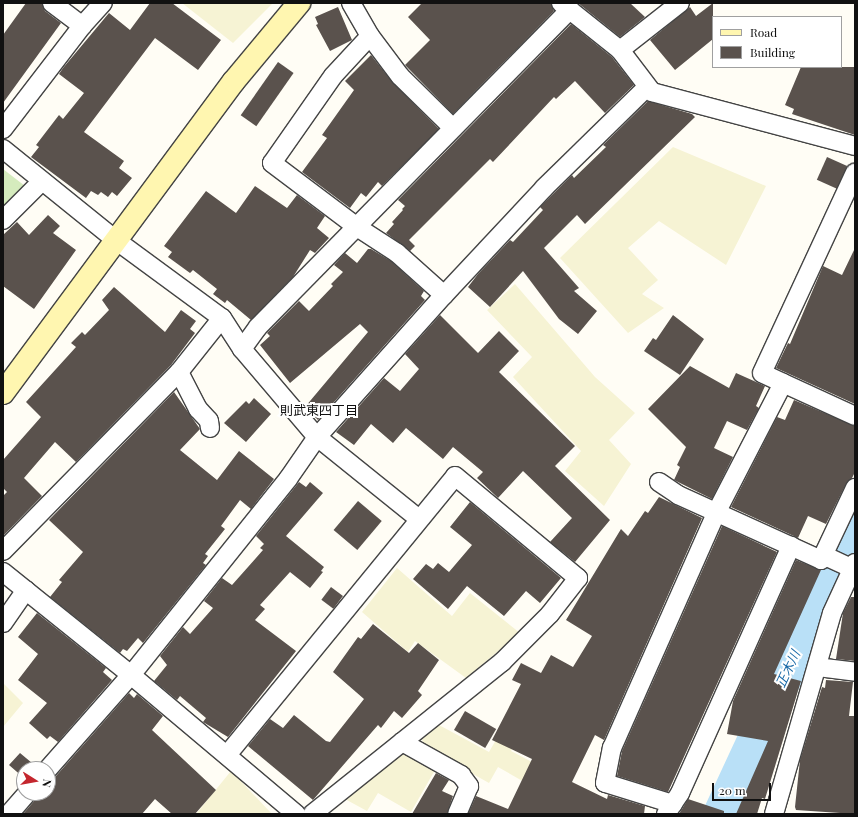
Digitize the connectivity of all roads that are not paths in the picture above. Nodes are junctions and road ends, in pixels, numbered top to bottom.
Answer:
1 (52, 3) edge
2 (103, 3) edge
3 (299, 3) edge
4 (351, 3) edge
5 (680, 3) edge
6 (566, 6) edge
7 (82, 26) junction
8 (370, 36) junction
9 (620, 50) junction
10 (646, 88) junction
11 (453, 128) junction
12 (3, 129) edge
13 (855, 146) edge
14 (3, 149) edge
15 (855, 173) edge
16 (42, 181) junction
17 (3, 220) edge
18 (357, 228) junction
19 (117, 241) junction
20 (444, 295) junction
21 (222, 318) junction
22 (242, 349) junction
23 (179, 372) junction
24 (783, 383) junction
25 (3, 393) edge
26 (855, 416) edge
27 (210, 428) dead end
28 (316, 438) junction
29 (659, 482) dead end
30 (855, 488) edge
31 (716, 513) junction
32 (419, 519) junction
33 (791, 546) junction
34 (3, 551) edge
35 (826, 556) junction
36 (851, 566) edge
37 (3, 572) edge
38 (26, 590) junction
39 (3, 623) edge
40 (817, 667) junction
41 (855, 672) edge
42 (131, 675) junction
43 (402, 742) junction
44 (227, 755) junction
45 (55, 761) edge
46 (20, 801) edge
47 (669, 809) edge
48 (9, 814) edge
49 (296, 814) edge
50 (312, 814) edge
51 (456, 814) edge
52 (774, 814) edge

1 - 7 street
2 - 7 street
3 - 19 street
4 - 8 street
5 - 9 street
6 - 9 street
6 - 11 street
7 - 12 street
8 - 11 street
8 - 18 street
9 - 10 street
10 - 13 street
10 - 20 street
11 - 18 street
14 - 16 street
15 - 24 street
16 - 17 street
16 - 19 street
18 - 20 street
18 - 22 street
19 - 21 street
19 - 25 street
20 - 28 street
21 - 22 street
21 - 23 street
22 - 28 street
23 - 27 street
23 - 34 street
24 - 26 street
24 - 31 street
28 - 32 street
28 - 42 street
29 - 31 street
30 - 35 street
31 - 33 street
31 - 47 street
32 - 43 street
32 - 44 street
33 - 35 street
33 - 47 street
35 - 36 street
36 - 40 street
37 - 38 street
38 - 39 street
38 - 42 street
40 - 41 street
40 - 52 street
42 - 44 street
42 - 45 street
43 - 50 street
43 - 51 street
44 - 49 street
46 - 48 street

